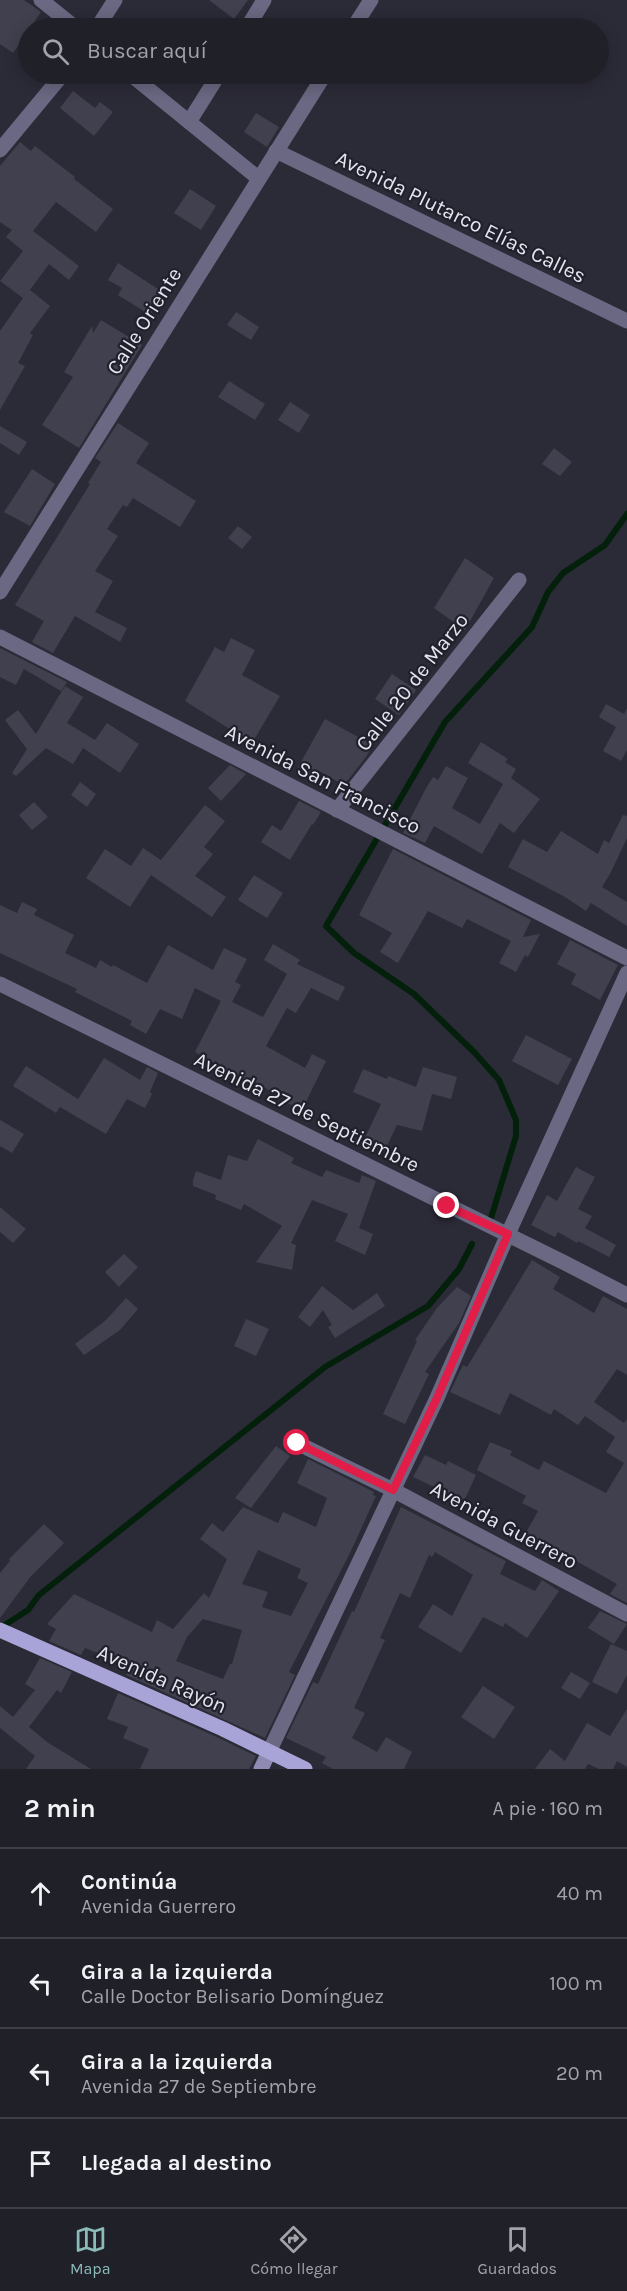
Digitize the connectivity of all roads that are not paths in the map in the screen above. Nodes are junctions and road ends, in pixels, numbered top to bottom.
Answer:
1 (41, 0) edge
2 (115, 0) edge
3 (264, 0) edge
4 (371, 0) edge
5 (64, 18) edge
6 (103, 18) edge
7 (253, 18) edge
8 (359, 18) edge
9 (55, 84) edge
10 (142, 84) edge
11 (213, 84) edge
12 (319, 84) edge
13 (189, 122) junction
14 (0, 150) edge
15 (276, 151) junction
16 (258, 178) junction
17 (627, 321) edge
18 (519, 580) dead end
19 (0, 592) edge
20 (0, 637) edge
21 (338, 810) junction
22 (627, 958) edge
23 (627, 973) edge
24 (0, 984) edge
25 (508, 1234) junction
26 (627, 1295) edge
27 (297, 1443) dead end
28 (393, 1490) junction
29 (627, 1614) edge
30 (0, 1630) edge
31 (269, 1752) junction
32 (261, 1769) edge
33 (305, 1769) edge

1 - 5 street
2 - 6 street
3 - 7 street
4 - 8 street
9 - 14 street
10 - 13 street
11 - 13 street
12 - 15 street, Calle Oriente
13 - 16 street
15 - 16 street, Calle Oriente
15 - 17 street, Avenida Plutarco Elías Calles
16 - 19 street, Calle Oriente
18 - 21 street, Calle 20 de Marzo
20 - 21 street, Avenida San Francisco
21 - 22 street, Avenida San Francisco
23 - 25 street
24 - 25 street, Avenida 27 de Septiembre
25 - 26 street, Avenida 27 de Septiembre
25 - 28 street
27 - 28 street, Avenida Guerrero
28 - 29 street, Avenida Guerrero
28 - 31 street
30 - 31 main road, Avenida Rayón
31 - 32 street
31 - 33 main road, Avenida Rayón

